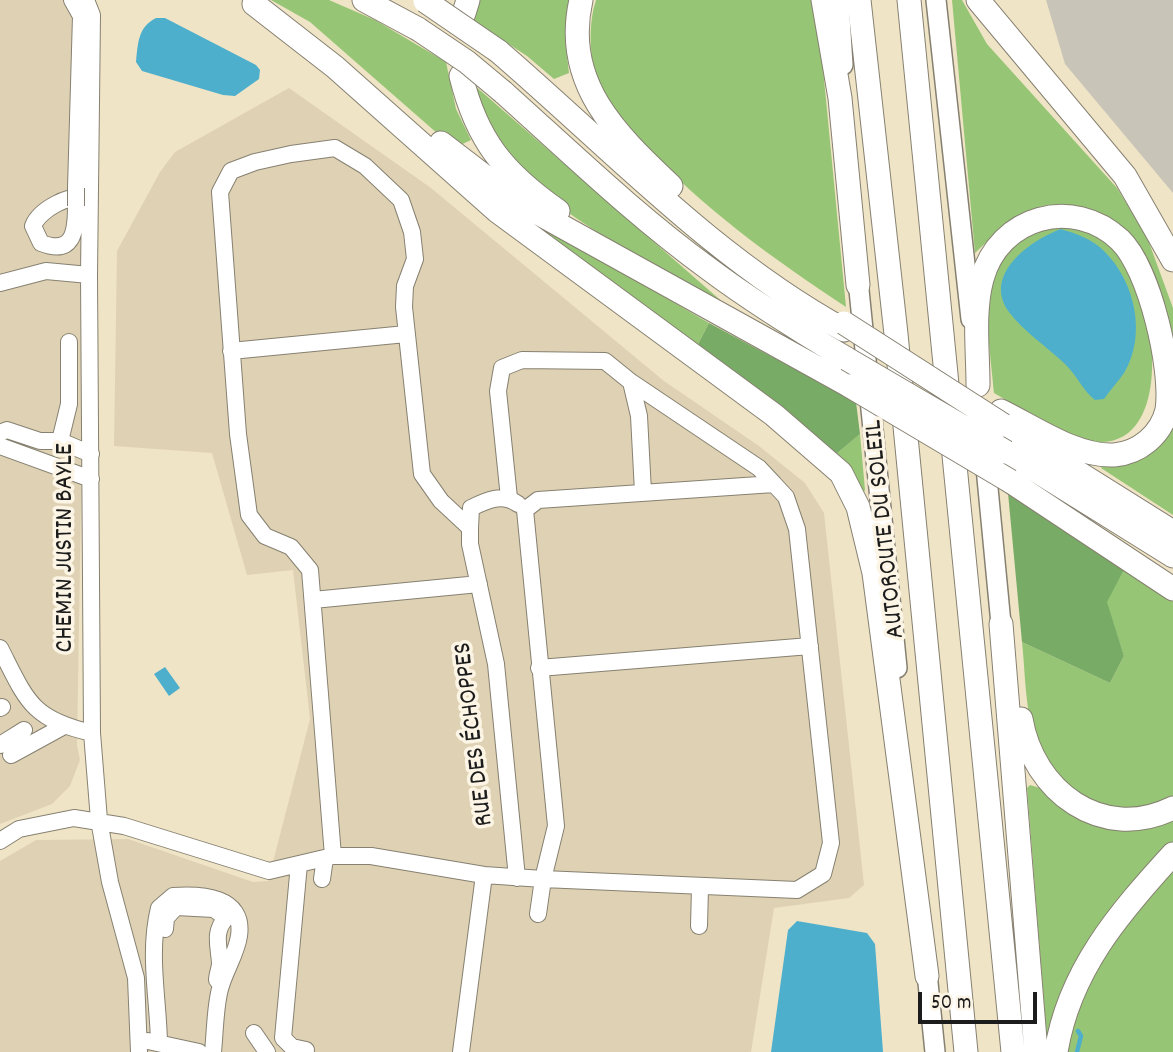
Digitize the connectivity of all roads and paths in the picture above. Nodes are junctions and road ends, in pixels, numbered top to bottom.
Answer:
1 (72, 0) edge
2 (86, 0) edge
3 (364, 0) edge
4 (424, 0) edge
5 (581, 0) edge
6 (823, 0) edge
7 (839, 0) edge
8 (859, 0) edge
9 (909, 0) edge
10 (936, 0) edge
11 (978, 0) edge
12 (250, 2) edge
13 (461, 76) dead end
14 (83, 203) junction
15 (1173, 260) edge
16 (89, 275) junction
17 (0, 283) edge
18 (858, 285) junction
19 (741, 326) junction
20 (844, 326) junction
21 (406, 334) junction
22 (69, 341) dead end
23 (231, 351) junction
24 (631, 382) junction
25 (978, 385) junction
26 (1002, 418) junction
27 (0, 433) edge
28 (60, 441) junction
29 (0, 446) edge
30 (91, 454) junction
31 (92, 479) junction
32 (1010, 481) junction
33 (774, 484) junction
34 (643, 492) junction
35 (509, 498) junction
36 (526, 510) junction
37 (470, 528) junction
38 (1173, 532) edge
39 (1173, 556) edge
40 (1173, 572) edge
41 (479, 584) junction
42 (1173, 589) edge
43 (313, 600) junction
44 (1002, 624) junction
45 (810, 646) junction
46 (0, 648) edge
47 (539, 668) junction
48 (64, 726) junction
49 (24, 730) dead end
50 (92, 733) junction
51 (6, 750) edge
52 (1173, 808) edge
53 (99, 820) junction
54 (0, 841) edge
55 (1173, 854) edge
56 (329, 857) junction
57 (299, 864) junction
58 (484, 874) junction
59 (517, 878) junction
60 (321, 879) dead end
61 (543, 879) junction
62 (700, 888) junction
63 (538, 914) dead end
64 (699, 926) dead end
65 (154, 946) junction
66 (132, 963) junction
67 (927, 976) junction
68 (219, 993) junction
69 (158, 994) junction
70 (159, 1012) junction
71 (254, 1033) dead end
72 (139, 1039) edge
73 (159, 1042) junction
74 (306, 1050) dead end
75 (199, 1052) edge
76 (213, 1052) edge
77 (267, 1052) edge
78 (461, 1052) edge
79 (935, 1052) edge
80 (966, 1052) edge
81 (1013, 1052) edge
82 (1036, 1052) edge
83 (1056, 1052) edge

1 - 14 street, bridge
2 - 14 street
3 - 39 highway, bridge
4 - 20 highway, bridge
5 - 20 highway
6 - 18 highway
7 - 18 main road
8 - 80 highway, AUTOROUTE DU SOLEIL
9 - 81 highway
10 - 25 main road
11 - 15 highway
12 - 19 highway
12 - 67 highway
13 - 19 highway
14 - 16 street, CHEMIN JUSTIN BAYLE
16 - 17 street
16 - 30 street, CHEMIN JUSTIN BAYLE
18 - 67 main road
19 - 32 highway, bridge
20 - 26 highway, bridge
21 - 23 street
21 - 23 street
21 - 37 street
22 - 28 street
23 - 43 street
24 - 33 street
24 - 34 street
24 - 35 street
25 - 26 highway
25 - 44 main road
26 - 38 highway
27 - 28 street
28 - 30 street
29 - 31 street
30 - 31 street, CHEMIN JUSTIN BAYLE
31 - 50 street, CHEMIN JUSTIN BAYLE
32 - 40 highway
32 - 42 highway
33 - 34 street
33 - 45 street
34 - 36 street
35 - 36 street
35 - 37 street
36 - 47 street
37 - 41 street, RUE DES ÉCHOPPES
41 - 43 street
41 - 59 street, RUE DES ÉCHOPPES
43 - 56 street
44 - 52 highway
44 - 82 highway
45 - 47 street
45 - 62 street
46 - 48 street
47 - 61 street
48 - 50 street
48 - 51 street
49 - 51 street
50 - 53 street, CHEMIN JUSTIN BAYLE
53 - 54 street
53 - 57 street
53 - 66 street, CHEMIN JUSTIN BAYLE
55 - 83 highway
56 - 57 street
56 - 58 street
56 - 60 street
57 - 74 street
58 - 59 street
58 - 78 street
59 - 61 street
61 - 62 street
61 - 63 street
62 - 64 street
65 - 66 street
65 - 68 street
65 - 69 street
66 - 72 street, CHEMIN JUSTIN BAYLE
67 - 79 main road
68 - 69 street
68 - 76 street
69 - 70 street
70 - 72 street
70 - 73 street
71 - 77 street
72 - 73 street
73 - 75 street

